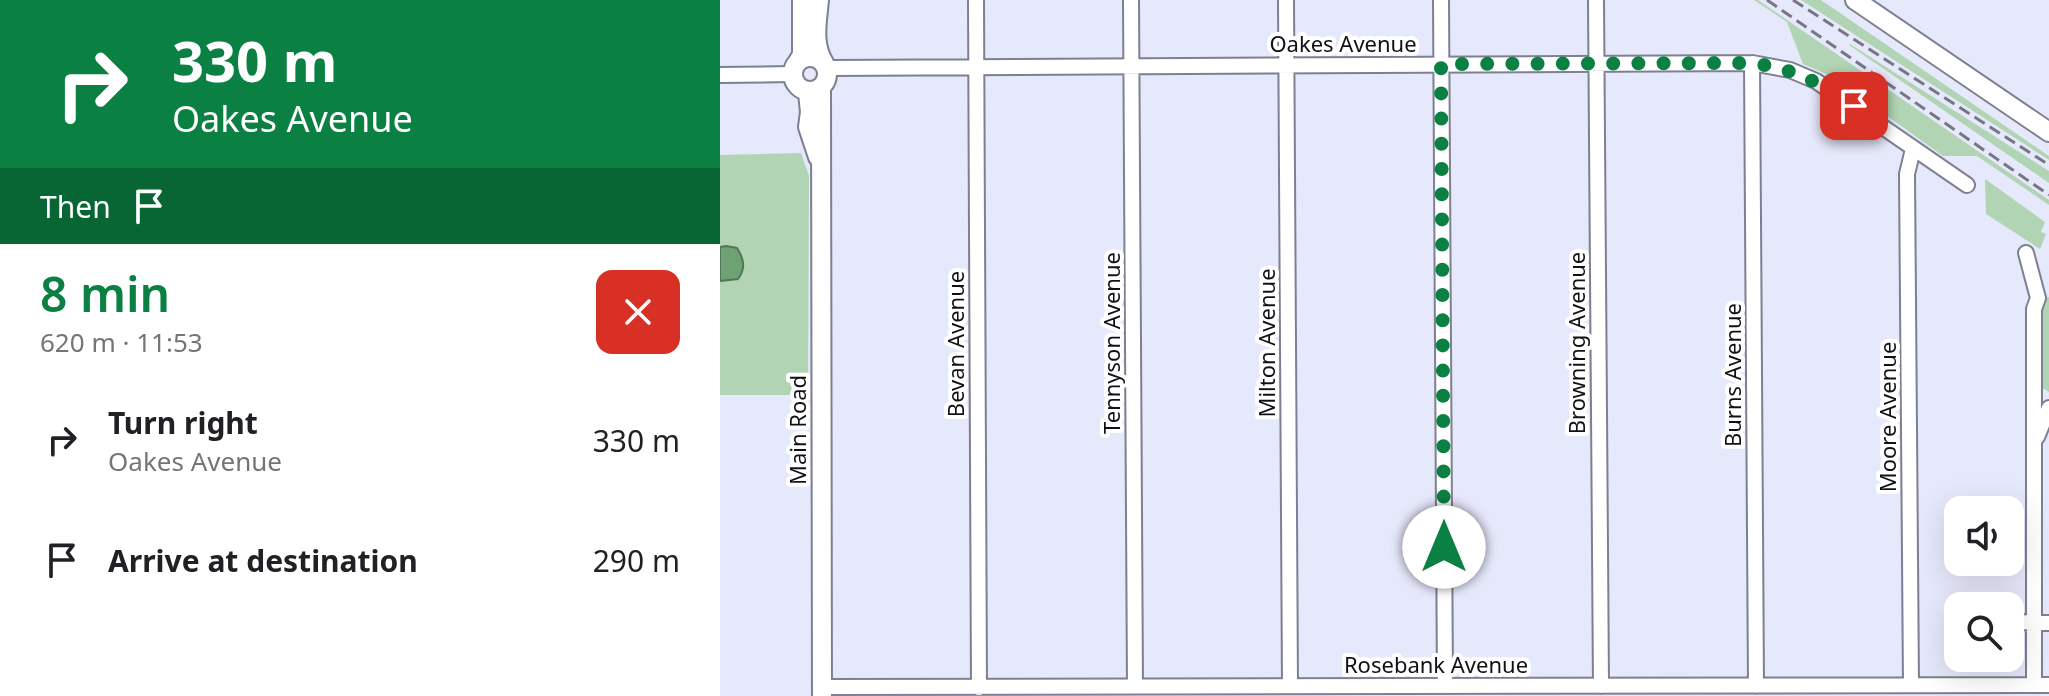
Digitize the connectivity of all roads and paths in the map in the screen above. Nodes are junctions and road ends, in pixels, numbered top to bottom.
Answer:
1 (802, 0) edge
2 (819, 0) edge
3 (976, 0) edge
4 (1131, 0) edge
5 (1286, 0) edge
6 (1441, 0) edge
7 (1596, 0) edge
8 (1855, 0) edge
9 (1596, 63) junction
10 (1752, 63) junction
11 (1441, 64) junction
12 (1286, 65) junction
13 (825, 66) junction
14 (1131, 66) junction
15 (795, 68) junction
16 (976, 68) junction
17 (720, 75) edge
18 (814, 90) junction
19 (2049, 132) edge
20 (1913, 149) junction
21 (1967, 185) dead end
22 (2026, 253) dead end
23 (2044, 296) edge
24 (2035, 388) junction
25 (2049, 395) edge
26 (2049, 408) edge
27 (2035, 447) junction
28 (2042, 542) edge
29 (2042, 623) edge
30 (1911, 685) junction
31 (2042, 685) edge
32 (1135, 686) junction
33 (1290, 686) junction
34 (1445, 686) junction
35 (1601, 686) junction
36 (1756, 686) junction
37 (979, 688) junction
38 (1802, 691) edge
39 (822, 692) edge

1 - 15 main road
2 - 13 main road
3 - 16 street, Bevan Avenue
4 - 14 street, Tennyson Avenue
5 - 12 street, Milton Avenue
6 - 11 street
7 - 9 street, Browning Avenue
8 - 19 main road
9 - 10 street, Oakes Avenue
9 - 11 street, Oakes Avenue
9 - 35 street, Browning Avenue
10 - 20 street, Oakes Avenue
10 - 36 street, Burns Avenue
11 - 12 street, Oakes Avenue
11 - 34 street
12 - 14 street, Oakes Avenue
12 - 33 street, Milton Avenue
13 - 15 main road
13 - 16 street, Oakes Avenue
13 - 18 main road
14 - 16 street, Oakes Avenue
14 - 32 street, Tennyson Avenue
15 - 17 street
15 - 18 main road
16 - 37 street, Bevan Avenue
18 - 39 main road, Main Road
20 - 21 street, Oakes Avenue
20 - 30 street, Moore Avenue
22 - 23 street
23 - 24 street
24 - 25 street
24 - 27 street
26 - 27 street
27 - 28 street
28 - 29 street
29 - 31 street
30 - 31 street, Rosebank Avenue
30 - 38 street, Rosebank Avenue
32 - 33 street, Rosebank Avenue
32 - 37 street, Rosebank Avenue
33 - 34 street, Rosebank Avenue
34 - 35 street, Rosebank Avenue
35 - 36 street, Rosebank Avenue
36 - 38 street, Rosebank Avenue
37 - 39 street, Rosebank Avenue

